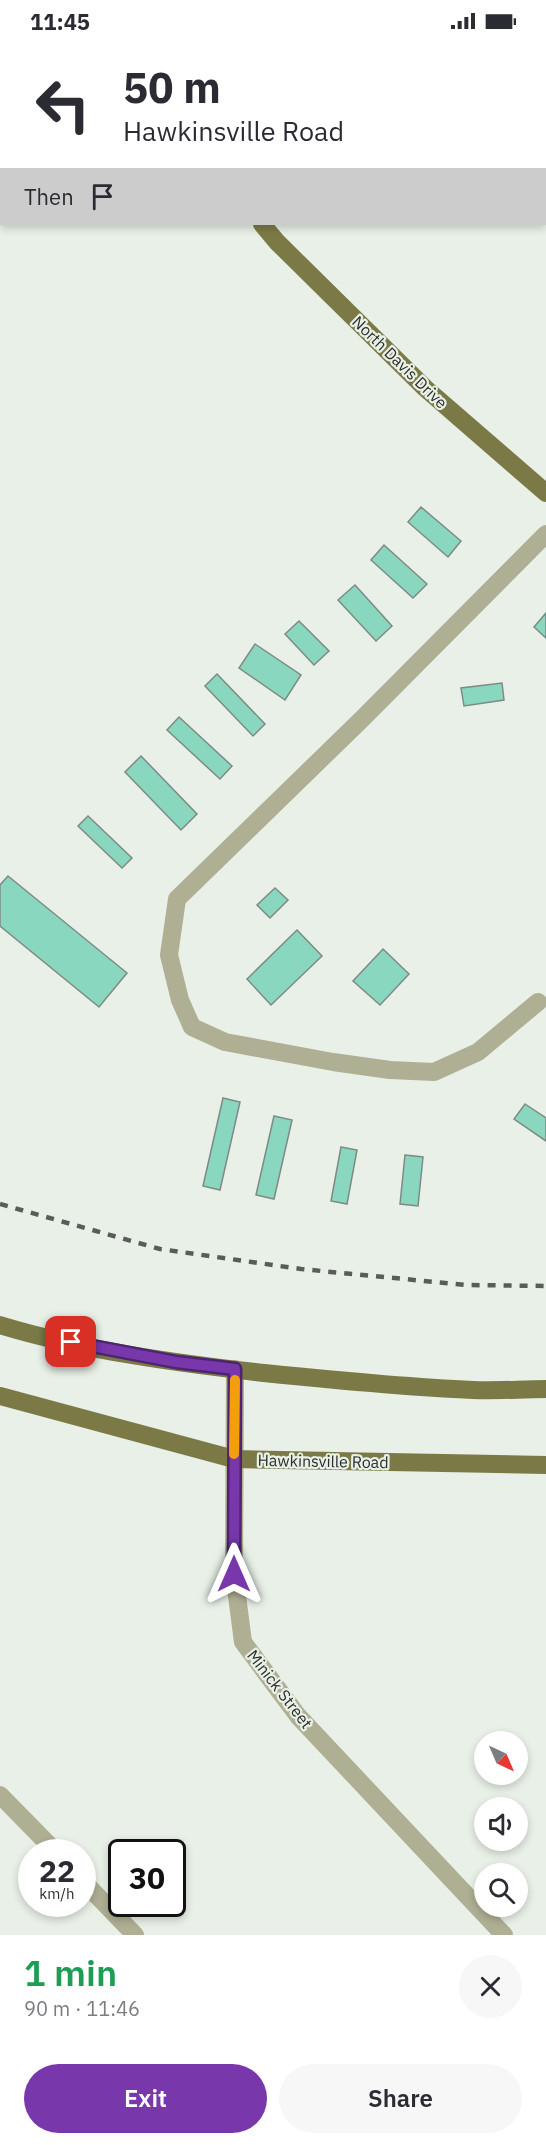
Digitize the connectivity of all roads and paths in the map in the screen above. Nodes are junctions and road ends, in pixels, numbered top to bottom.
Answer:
1 (263, 225) edge
2 (546, 494) edge
3 (546, 534) edge
4 (538, 1002) dead end
5 (0, 1325) edge
6 (235, 1369) junction
7 (546, 1389) edge
8 (0, 1396) edge
9 (234, 1459) junction
10 (546, 1465) edge
11 (0, 1796) edge
12 (43, 1839) edge
13 (96, 1895) edge
14 (135, 1935) edge
15 (504, 1935) edge

1 - 2 main road, North Davis Drive
3 - 4 street
5 - 6 main road
6 - 7 main road
6 - 9 street, Minick Street
8 - 9 main road, Hawkinsville Road
9 - 10 main road, Hawkinsville Road
9 - 15 street, Minick Street
11 - 12 street
13 - 14 street

